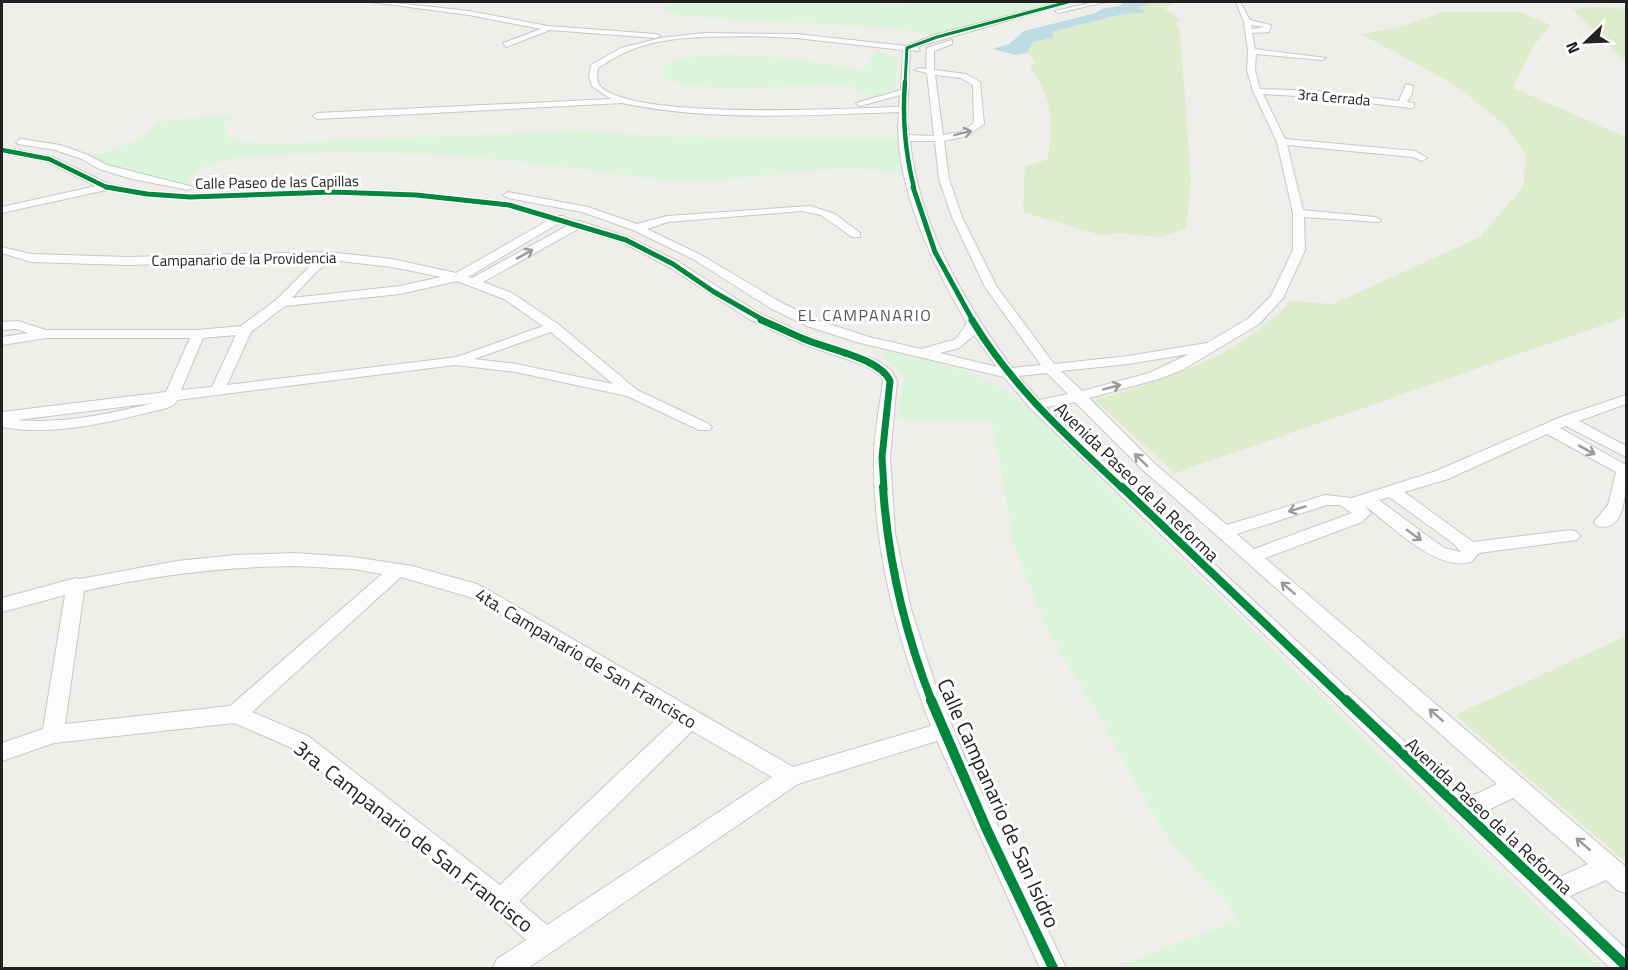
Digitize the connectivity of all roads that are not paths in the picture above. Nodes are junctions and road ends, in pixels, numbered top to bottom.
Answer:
1 (374, 2) edge
2 (1068, 2) edge
3 (1102, 2) edge
4 (1238, 3) dead end
5 (548, 28) junction
6 (684, 36) junction
7 (506, 45) dead end
8 (930, 50) junction
9 (1252, 51) junction
10 (906, 58) junction
11 (1322, 58) dead end
12 (929, 70) junction
13 (1409, 87) dead end
14 (599, 89) junction
15 (902, 92) junction
16 (1257, 92) junction
17 (620, 100) junction
18 (566, 103) junction
19 (1401, 104) junction
20 (1411, 105) dead end
21 (903, 109) junction
22 (830, 110) junction
23 (317, 116) dead end
24 (905, 138) junction
25 (938, 138) junction
26 (1282, 145) junction
27 (6, 151) edge
28 (106, 188) junction
29 (2, 210) edge
30 (1298, 213) junction
31 (560, 218) junction
32 (1375, 220) dead end
33 (579, 224) junction
34 (637, 228) junction
35 (856, 235) dead end
36 (2, 250) edge
37 (328, 256) junction
38 (31, 258) junction
39 (2, 262) edge
40 (458, 277) junction
41 (474, 282) junction
42 (281, 303) junction
43 (973, 324) junction
44 (2, 326) edge
45 (553, 327) junction
46 (245, 330) junction
47 (46, 334) junction
48 (198, 334) junction
49 (2, 340) edge
50 (1207, 348) junction
51 (920, 353) junction
52 (456, 361) junction
53 (1051, 369) junction
54 (883, 370) joint
55 (1006, 373) junction
56 (217, 391) junction
57 (632, 393) junction
58 (1077, 397) junction
59 (170, 399) junction
60 (1626, 399) edge
61 (1035, 405) junction
62 (2, 417) edge
63 (1566, 420) junction
64 (2, 422) edge
65 (704, 427) dead end
66 (1548, 428) junction
67 (1626, 452) edge
68 (1625, 471) edge
69 (1393, 492) junction
70 (1360, 502) junction
71 (1603, 522) dead end
72 (1223, 532) junction
73 (1571, 536) dead end
74 (1469, 548) junction
75 (1252, 556) junction
76 (398, 570) junction
77 (76, 584) junction
78 (2, 605) edge
79 (235, 714) junction
80 (689, 720) junction
81 (942, 731) junction
82 (53, 734) junction
83 (2, 752) edge
84 (791, 777) junction
85 (1516, 785) junction
86 (1462, 812) junction
87 (1618, 875) edge
88 (1549, 893) junction
89 (501, 901) junction
90 (546, 941) junction
91 (1626, 966) edge
92 (506, 969) edge
93 (1053, 969) edge

1 - 5 street
2 - 10 street
3 - 8 street
4 - 9 street
5 - 6 street
5 - 7 street
6 - 10 street
6 - 14 street
8 - 10 street
8 - 12 street, Avenida Paseo de la Reforma
9 - 11 street
9 - 16 street
10 - 12 street
10 - 15 street, Avenida Paseo de la Reforma
12 - 25 street, Avenida Paseo de la Reforma
25 -> 12 street
13 - 19 street
14 - 17 street
14 - 18 street
15 - 21 street, Avenida Paseo de la Reforma
15 - 22 street
16 - 19 street, 3ra Cerrada
16 - 26 street
17 - 18 street
17 - 22 street
18 - 23 street
19 - 20 street, 3ra Cerrada
21 - 22 street
21 - 24 street, Avenida Paseo de la Reforma
24 - 25 street
24 - 43 street, Avenida Paseo de la Reforma
25 - 53 street, Avenida Paseo de la Reforma
26 - 26 street
26 - 30 street
27 - 28 street, Calle Paseo de las Capillas
27 - 34 street
28 - 29 street
28 - 31 street, Calle Paseo de las Capillas
30 - 32 street
30 - 50 street
31 - 33 street, Calle Paseo de las Capillas
31 - 40 street
41 -> 33 street
33 - 54 street, Calle Paseo de las Capillas
34 - 35 street
34 - 51 street
36 - 38 street, Campanario de la Providencia
37 - 38 street, Campanario de la Providencia
37 - 40 street, Campanario de la Providencia
37 - 42 street
38 - 39 street
40 - 41 street, Campanario de la Providencia
40 - 42 street
41 - 45 street, Campanario de la Providencia
42 - 46 street
43 - 51 street
43 - 55 street, Avenida Paseo de la Reforma
44 - 47 street
45 - 52 street
45 - 57 street, Campanario de la Providencia
46 - 48 street
46 - 56 street
47 - 48 street
47 - 49 street
48 - 59 street
50 - 53 street
58 -> 50 street
51 - 55 street
52 - 56 street
52 - 57 street
53 - 55 street
53 - 58 street, Avenida Paseo de la Reforma
54 - 81 street, Calle Campanario de San Isidro
55 - 61 street, Avenida Paseo de la Reforma
56 - 59 street
57 - 65 street
58 - 61 street
72 -> 58 street, Avenida Paseo de la Reforma
59 - 62 street
59 - 64 street
60 - 63 street
61 - 86 street, Avenida Paseo de la Reforma
63 - 66 street
63 - 67 street
66 -> 68 street
66 - 69 street
68 - 71 street
69 - 70 street
69 - 74 street
70 -> 72 street
70 -> 74 street
70 - 75 street
72 - 75 street, Avenida Paseo de la Reforma
73 - 74 street
85 -> 75 street, Avenida Paseo de la Reforma
76 - 77 street, 4ta. Campanario de San Francisco
76 - 79 street
76 - 80 street, 4ta. Campanario de San Francisco
77 - 78 street, 4ta. Campanario de San Francisco
77 - 82 street
79 - 82 street, 3ra. Campanario de San Francisco
79 - 89 street, 3ra. Campanario de San Francisco
80 - 84 street, 4ta. Campanario de San Francisco
80 - 89 street
81 - 84 street
81 - 93 street, Calle Campanario de San Isidro
82 - 83 street, 3ra. Campanario de San Francisco
84 - 90 street
85 - 86 street
87 -> 85 street, Avenida Paseo de la Reforma
86 - 88 street, Avenida Paseo de la Reforma
87 - 88 street
88 - 91 street, Avenida Paseo de la Reforma
89 - 90 street, 3ra. Campanario de San Francisco
90 - 92 street

